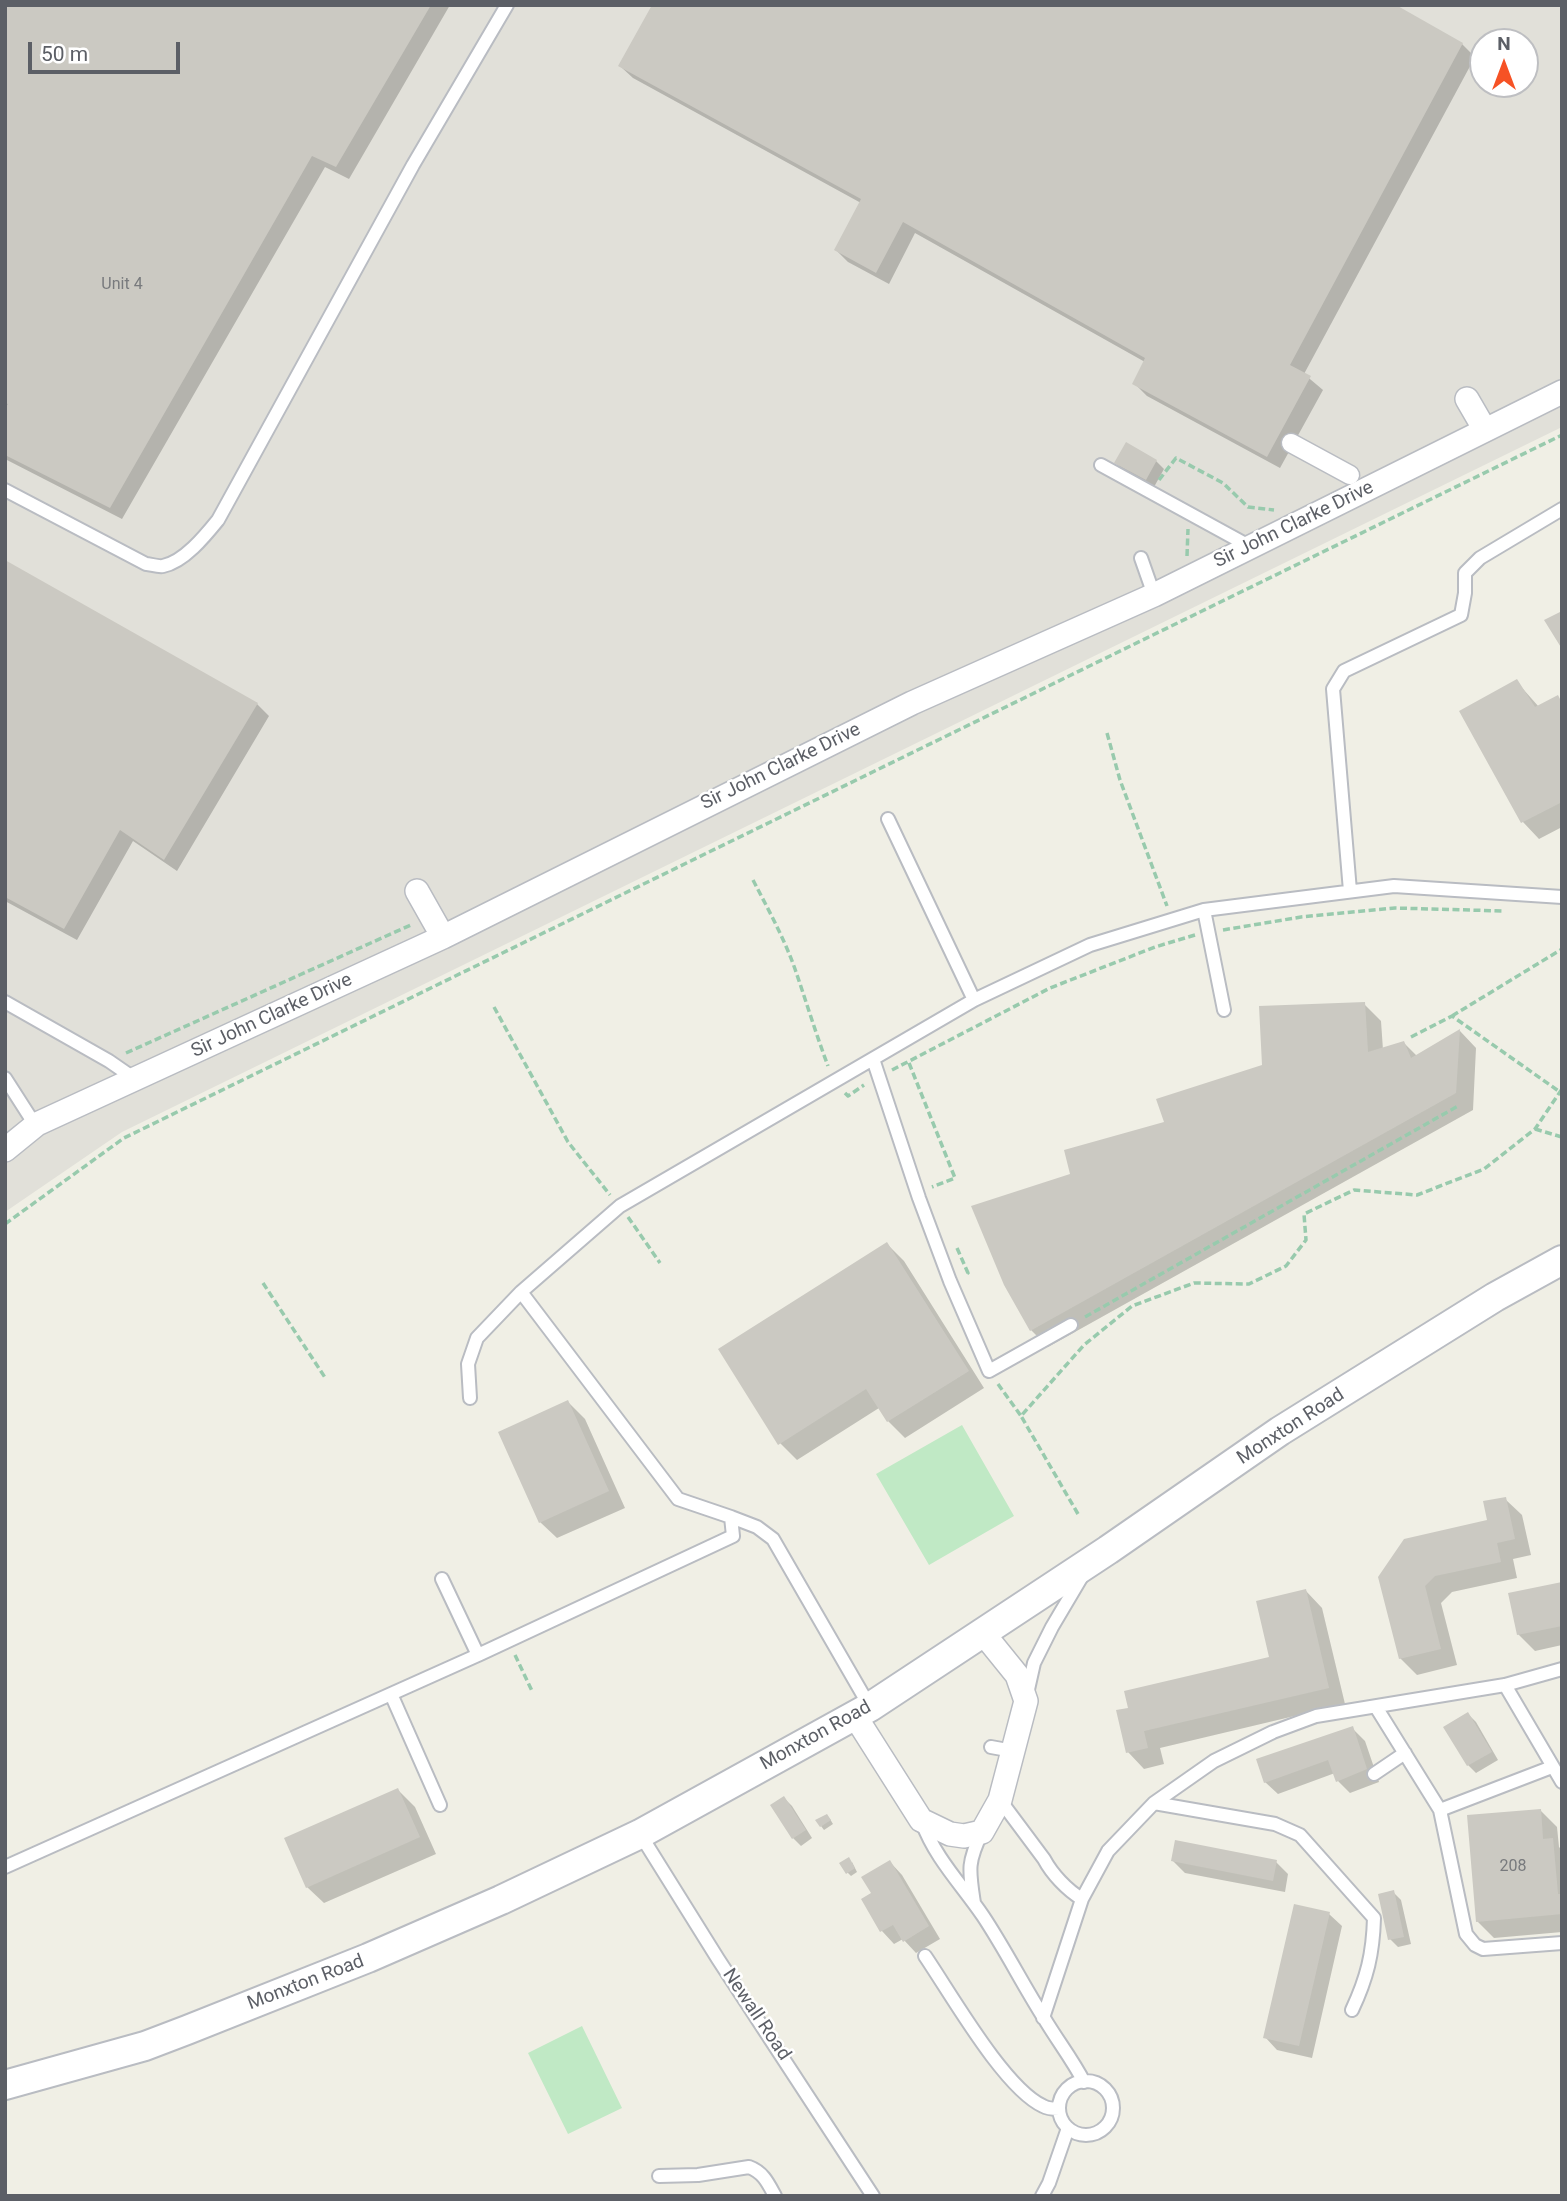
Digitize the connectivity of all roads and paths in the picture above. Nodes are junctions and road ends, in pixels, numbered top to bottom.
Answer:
1 (507, 5) edge
2 (1562, 392) edge
3 (1467, 399) dead end
4 (1485, 430) junction
5 (1562, 435) edge
6 (1291, 443) dead end
7 (1101, 465) dead end
8 (1350, 475) dead end
9 (5, 490) edge
10 (1562, 509) edge
11 (1249, 546) junction
12 (1141, 558) dead end
13 (1154, 595) junction
14 (1107, 733) dead end
15 (888, 819) dead end
16 (753, 880) dead end
17 (417, 891) dead end
18 (1350, 891) junction
19 (1562, 897) edge
20 (1204, 910) junction
21 (1513, 912) dead end
22 (1171, 919) junction
23 (1209, 933) junction
24 (443, 937) junction
25 (1562, 950) edge
26 (974, 1000) junction
27 (5, 1002) edge
28 (494, 1007) dead end
29 (1224, 1010) dead end
30 (1452, 1016) junction
31 (1411, 1037) dead end
32 (873, 1059) junction
33 (909, 1063) junction
34 (878, 1076) junction
35 (5, 1078) edge
36 (135, 1080) junction
37 (835, 1081) junction
38 (1561, 1090) edge
39 (1458, 1107) dead end
40 (33, 1121) junction
41 (1535, 1129) junction
42 (1562, 1137) edge
43 (5, 1150) edge
44 (936, 1199) dead end
45 (620, 1206) junction
46 (5, 1224) edge
47 (957, 1248) dead end
48 (1562, 1260) edge
49 (660, 1263) dead end
50 (950, 1281) junction
51 (263, 1283) dead end
52 (521, 1292) junction
53 (1071, 1325) joint
54 (989, 1371) junction
55 (326, 1379) dead end
56 (470, 1398) dead end
57 (1021, 1416) junction
58 (1078, 1514) dead end
59 (731, 1517) junction
60 (1108, 1550) junction
61 (442, 1579) dead end
62 (982, 1633) junction
63 (508, 1641) junction
64 (478, 1655) junction
65 (1562, 1669) edge
66 (1505, 1685) junction
67 (532, 1691) dead end
68 (391, 1694) junction
69 (1026, 1701) junction
70 (1376, 1707) junction
71 (862, 1712) junction
72 (1405, 1753) junction
73 (1552, 1767) junction
74 (1374, 1774) dead end
75 (1562, 1782) edge
76 (1000, 1800) junction
77 (1154, 1803) junction
78 (440, 1805) dead end
79 (1440, 1810) junction
80 (921, 1820) junction
81 (982, 1832) junction
82 (640, 1834) junction
83 (5, 1867) edge
84 (1082, 1899) junction
85 (974, 1903) junction
86 (1562, 1943) edge
87 (925, 1956) dead end
88 (1352, 2010) dead end
89 (1043, 2018) junction
90 (1084, 2082) junction
91 (5, 2085) edge
92 (1059, 2109) junction
93 (1068, 2128) junction
94 (659, 2176) dead end
95 (775, 2196) edge
96 (873, 2196) edge
97 (1042, 2196) edge

1 - 9 lane
2 - 4 street, Sir John Clarke Drive
3 - 4 street
4 - 11 street, Sir John Clarke Drive
5 - 46 path
6 - 8 street
7 - 11 lane
10 - 18 lane
11 - 13 street, Sir John Clarke Drive
12 - 13 lane
13 - 24 street, Sir John Clarke Drive
14 - 22 path
15 - 26 lane
16 - 37 path
17 - 24 street
18 - 19 lane
18 - 20 lane
20 - 22 lane
20 - 23 lane
21 - 23 path
22 - 26 lane
23 - 29 lane
23 - 33 path
24 - 36 street, Sir John Clarke Drive
25 - 30 path
26 - 32 lane
27 - 36 lane
28 - 45 path
30 - 31 path
30 - 38 path
32 - 34 lane
32 - 37 lane
33 - 34 path
33 - 44 path
34 - 37 path
34 - 50 lane
35 - 40 lane
36 - 40 street, Sir John Clarke Drive
37 - 45 lane
38 - 41 path
39 - 53 path
40 - 43 street, Sir John Clarke Drive
41 - 42 path
41 - 57 path
45 - 49 path
45 - 52 lane
47 - 50 path
48 - 60 street, Monxton Road
50 - 54 lane
51 - 55 path
52 - 56 lane
52 - 59 lane
53 - 54 lane
54 - 57 path
57 - 58 path
59 - 63 lane
59 - 71 lane
60 - 62 street, Monxton Road
60 - 69 lane
61 - 64 lane
62 - 69 street
62 - 71 street, Monxton Road
63 - 64 lane
63 - 67 path
64 - 68 lane
65 - 66 lane
66 - 70 lane
66 - 73 lane
68 - 78 lane
68 - 83 lane
69 - 76 street
70 - 72 lane
70 - 77 lane
71 - 80 street
71 - 82 street, Monxton Road
72 - 74 lane
72 - 79 lane
73 - 75 lane
73 - 79 lane
76 - 81 street
76 - 84 lane
77 - 84 lane
77 - 88 lane
79 - 86 lane
80 - 81 street
80 - 85 lane
81 - 85 lane
82 - 91 street, Monxton Road
82 - 96 lane, Newall Road
84 - 89 lane
85 - 89 lane
87 - 92 lane
89 - 90 lane
90 - 92 lane
90 - 93 lane
92 - 93 lane
93 - 97 lane
94 - 95 lane

